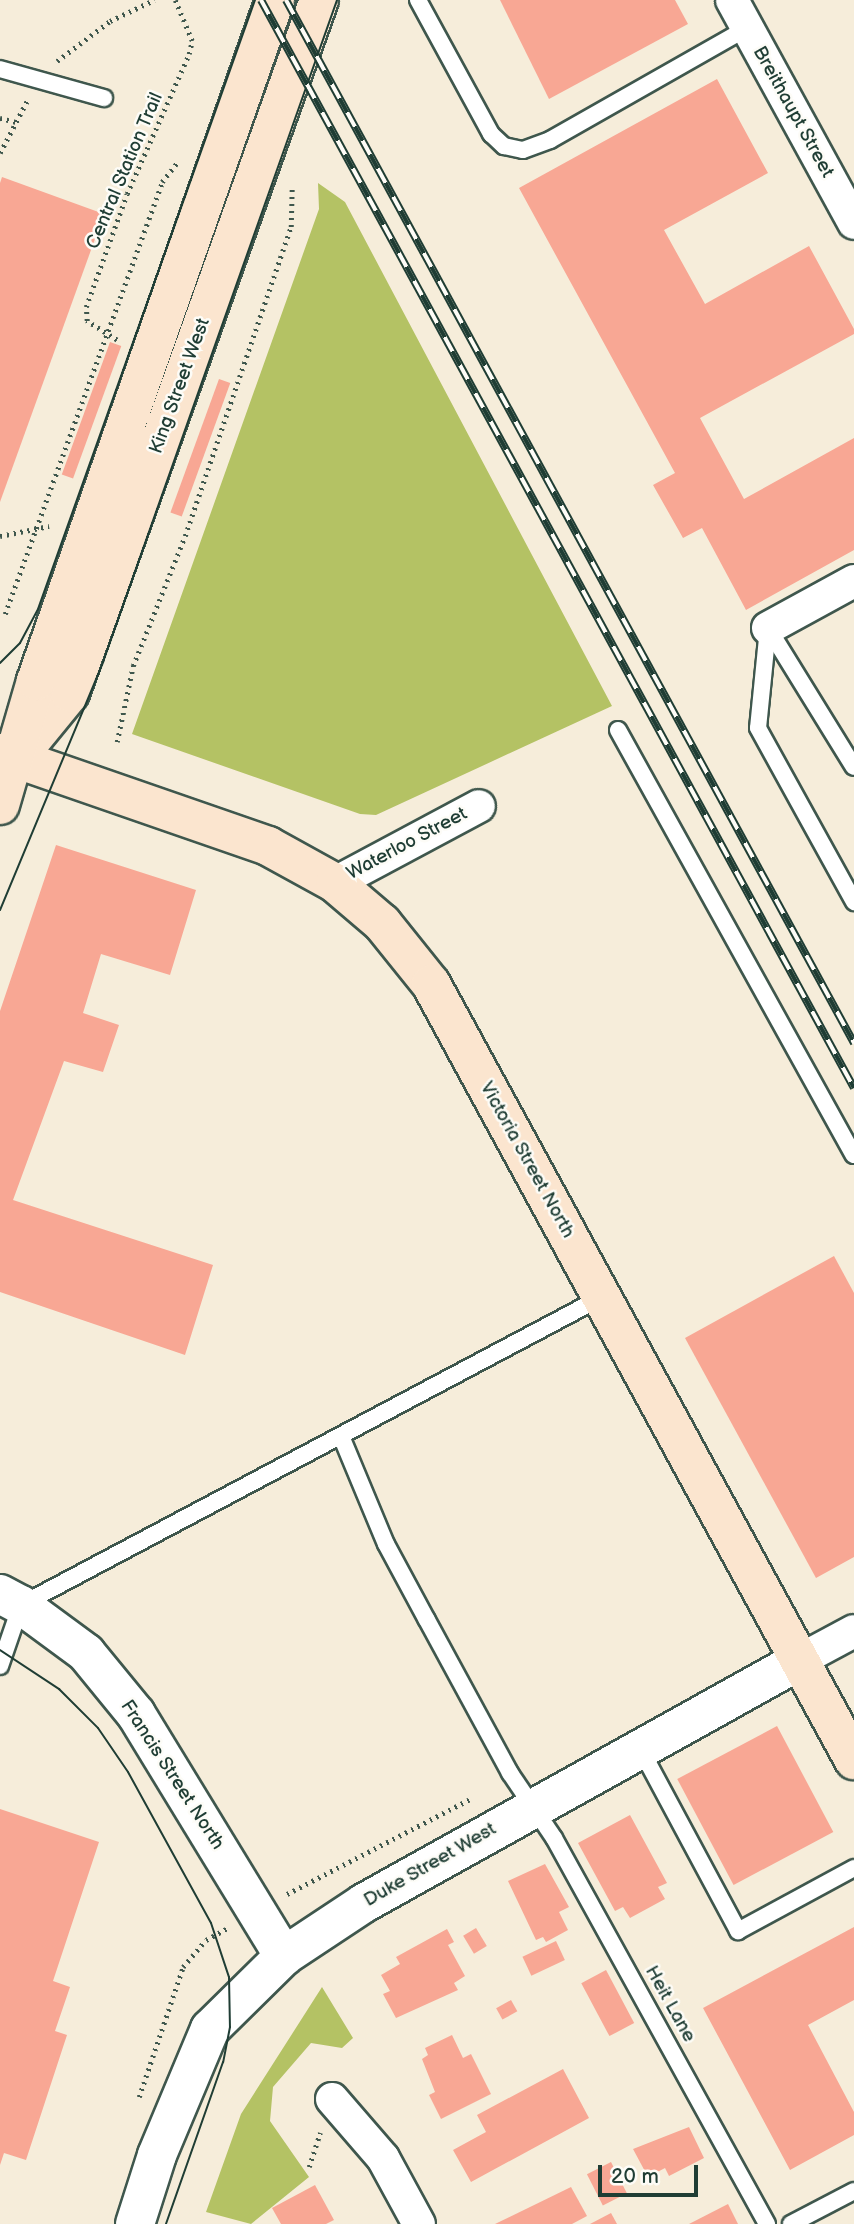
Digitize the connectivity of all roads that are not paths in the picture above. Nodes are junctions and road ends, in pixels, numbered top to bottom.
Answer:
1 (275, 0) edge
2 (319, 0) edge
3 (418, 0) edge
4 (732, 0) edge
5 (747, 28) junction
6 (0, 69) edge
7 (104, 98) dead end
8 (854, 223) edge
9 (854, 581) edge
10 (768, 628) junction
11 (618, 730) dead end
12 (8, 755) edge
13 (854, 767) edge
14 (0, 805) edge
15 (479, 806) dead end
16 (335, 883) junction
17 (854, 902) edge
18 (854, 1155) edge
19 (602, 1297) junction
20 (341, 1436) junction
21 (11, 1599) edge
22 (854, 1631) edge
23 (800, 1660) junction
24 (0, 1666) edge
25 (640, 1748) junction
26 (854, 1760) edge
27 (534, 1806) junction
28 (854, 1868) edge
29 (284, 1955) junction
30 (332, 2099) dead end
31 (854, 2191) edge
32 (135, 2224) edge
33 (419, 2224) edge
34 (767, 2224) edge
35 (791, 2224) edge

1 - 12 main road, King Street West
2 - 12 main road, King Street West
3 - 5 lane
4 - 5 street, Breithaupt Street
5 - 8 street, Breithaupt Street
6 - 7 lane
9 - 10 street
10 - 13 lane
10 - 17 lane
11 - 18 lane
12 - 14 main road, King Street West
12 - 16 main road, Victoria Street North
15 - 16 street, Waterloo Street
16 - 19 main road, Victoria Street North
19 - 20 lane
19 - 23 main road, Victoria Street North
20 - 21 lane
20 - 27 lane, Heit Lane
21 - 24 lane
21 - 29 street, Francis Street North
22 - 23 street, Duke Street West
23 - 25 street, Duke Street West
23 - 26 main road, Victoria Street North
25 - 27 street, Duke Street West
25 - 28 lane
27 - 29 street, Duke Street West
27 - 34 lane, Heit Lane
29 - 32 street, Duke Street West
30 - 33 street
31 - 35 lane

